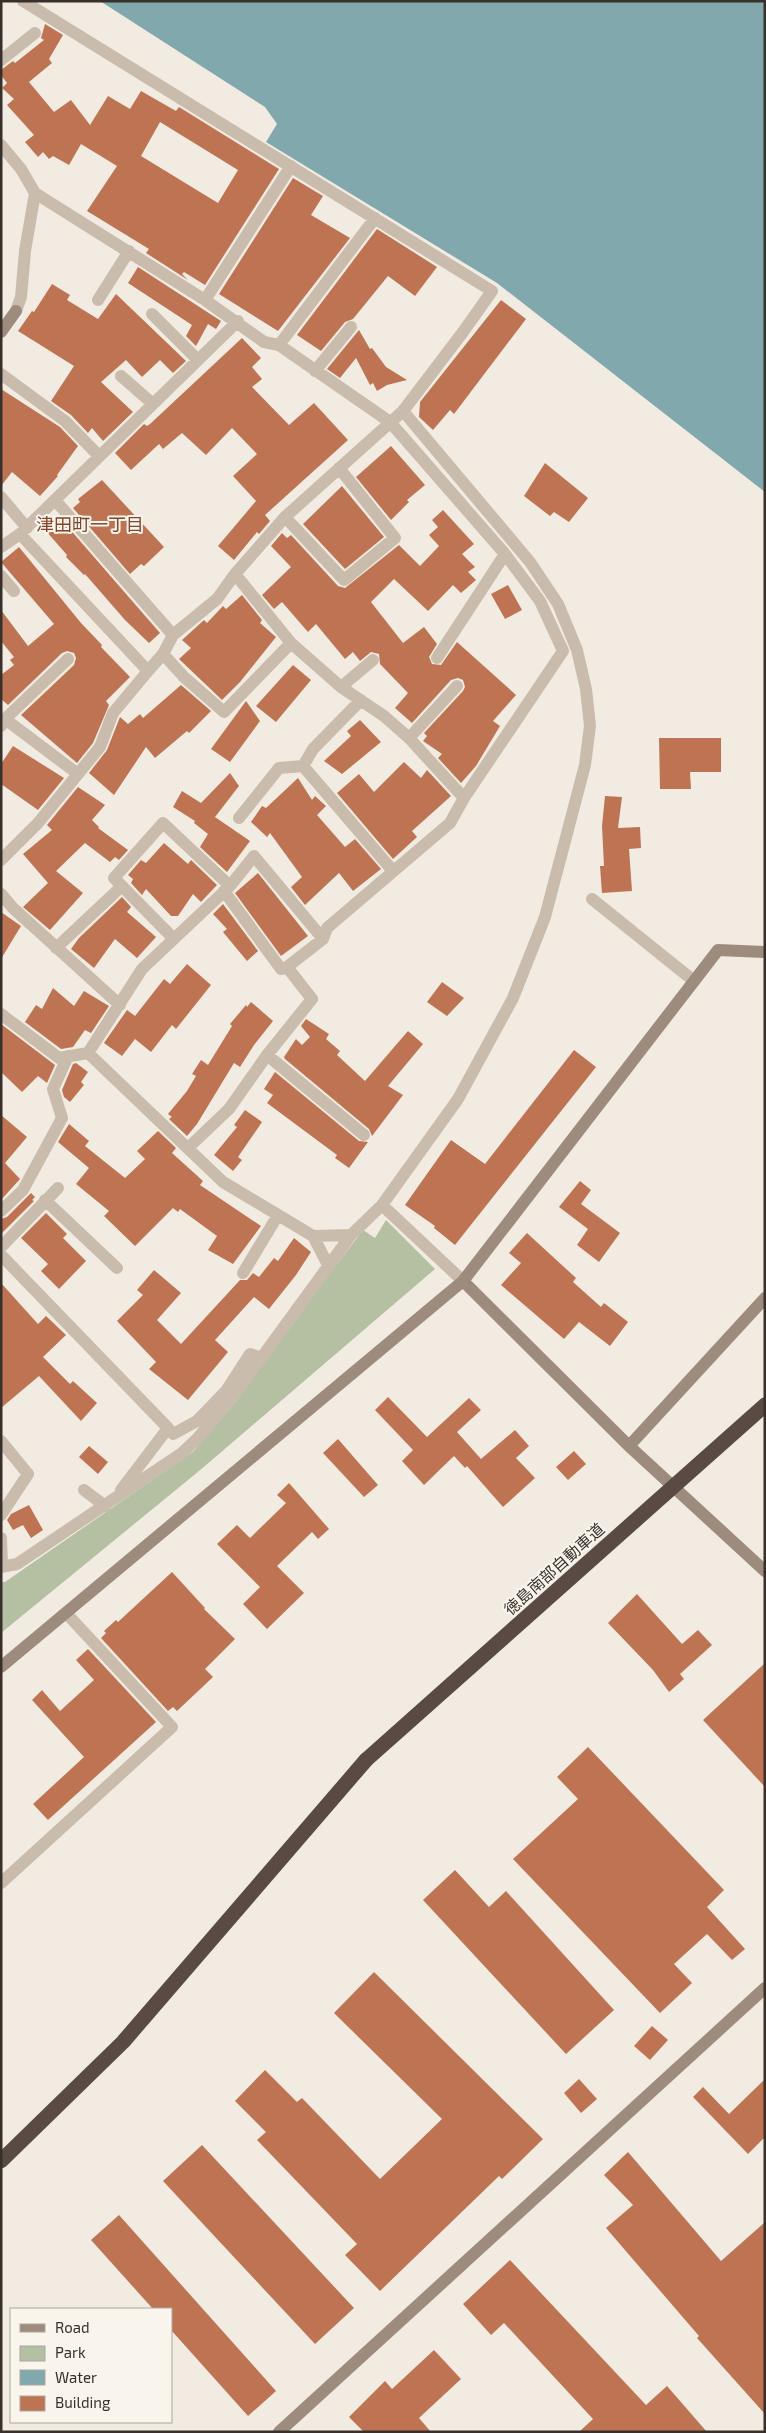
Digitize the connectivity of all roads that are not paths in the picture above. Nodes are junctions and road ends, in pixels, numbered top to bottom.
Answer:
1 (23, 1) edge
2 (35, 33) dead end
3 (1, 60) edge
4 (1, 145) edge
5 (291, 166) junction
6 (35, 193) junction
7 (375, 218) junction
8 (129, 251) junction
9 (98, 300) dead end
10 (205, 300) junction
11 (152, 314) dead end
12 (238, 321) junction
13 (351, 327) dead end
14 (1, 332) edge
15 (279, 345) junction
16 (198, 360) junction
17 (315, 371) junction
18 (1, 374) edge
19 (121, 376) dead end
20 (153, 404) junction
21 (403, 411) junction
22 (390, 422) junction
23 (99, 456) junction
24 (340, 468) junction
25 (1, 497) edge
26 (55, 500) junction
27 (285, 518) junction
28 (24, 531) junction
29 (1, 547) edge
30 (505, 554) junction
31 (235, 574) junction
32 (1, 576) edge
33 (14, 591) dead end
34 (173, 634) junction
35 (291, 642) junction
36 (163, 654) junction
37 (437, 658) dead end
38 (68, 659) dead end
39 (373, 660) dead end
40 (148, 670) junction
41 (458, 686) dead end
42 (341, 687) junction
43 (361, 700) junction
44 (3, 722) edge
45 (409, 738) junction
46 (303, 766) junction
47 (78, 774) junction
48 (464, 798) junction
49 (239, 818) dead end
50 (1, 860) edge
51 (393, 871) junction
52 (122, 886) junction
53 (227, 889) junction
54 (1, 894) edge
55 (592, 899) dead end
56 (174, 939) junction
57 (323, 939) junction
58 (56, 948) junction
59 (765, 952) edge
60 (287, 967) junction
61 (694, 981) junction
62 (120, 1004) junction
63 (1, 1014) edge
64 (88, 1053) junction
65 (267, 1055) junction
66 (68, 1056) junction
67 (364, 1135) dead end
68 (188, 1148) junction
69 (58, 1188) dead end
70 (46, 1200) junction
71 (382, 1206) junction
72 (1, 1211) edge
73 (278, 1215) junction
74 (351, 1235) junction
75 (314, 1236) junction
76 (1, 1247) edge
77 (1, 1255) edge
78 (328, 1265) junction
79 (118, 1268) dead end
80 (243, 1273) dead end
81 (463, 1281) junction
82 (765, 1298) edge
83 (229, 1394) junction
84 (765, 1405) edge
85 (170, 1431) junction
86 (1, 1441) edge
87 (629, 1446) junction
88 (187, 1448) junction
89 (84, 1490) dead end
90 (108, 1504) junction
91 (1, 1515) edge
92 (1, 1538) edge
93 (2, 1566) edge
94 (765, 1571) edge
95 (66, 1613) junction
96 (1, 1667) edge
97 (1, 1883) edge
98 (765, 1988) edge
99 (1, 2161) edge
100 (279, 2432) edge

1 - 5 street
2 - 3 street
4 - 6 street
5 - 7 street
5 - 10 street
6 - 8 street
6 - 14 street
7 - 15 street
7 - 21 street
8 - 9 street
8 - 10 street
10 - 12 street
11 - 16 street
12 - 15 street
12 - 16 street
13 - 17 street
15 - 17 street
16 - 20 street
17 - 22 street
18 - 23 street
19 - 20 street
20 - 23 street
21 - 22 street
21 - 71 street
22 - 24 street
22 - 30 street
23 - 26 street
24 - 27 street
24 - 27 street
25 - 28 street
26 - 28 street
26 - 34 street
27 - 31 street
28 - 29 street
28 - 40 street
30 - 37 street
30 - 48 street
31 - 34 street
31 - 35 street
32 - 33 street
34 - 36 street
35 - 36 street
35 - 42 street
36 - 40 street
38 - 44 street
39 - 42 street
40 - 47 street
41 - 45 street
42 - 43 street
43 - 45 street
43 - 46 street
44 - 47 street
45 - 48 street
46 - 49 street
46 - 51 street
47 - 50 street
48 - 51 street
51 - 57 street
52 - 53 street
52 - 56 street
52 - 58 street
53 - 56 street
53 - 57 street
53 - 60 street
54 - 58 street
55 - 61 street
56 - 62 street
57 - 60 street
58 - 62 street
59 - 61 street
60 - 65 street
61 - 81 street
62 - 64 street
63 - 66 street
64 - 66 street
64 - 68 street
65 - 67 street
65 - 68 street
66 - 72 street
68 - 73 street
69 - 70 street
70 - 76 street
70 - 79 street
71 - 74 street
71 - 81 street
73 - 75 street
73 - 80 street
74 - 75 street
74 - 78 street
75 - 78 street
77 - 85 street
78 - 83 street
81 - 87 street
81 - 95 street
82 - 87 street
83 - 85 street
83 - 88 street
84 - 99 highway, 徳島南部自動車道, bridge
85 - 88 street
85 - 90 street
86 - 91 street
87 - 94 street
88 - 90 street
89 - 90 street
90 - 93 street
92 - 93 street
95 - 96 street
95 - 97 street
98 - 100 street

